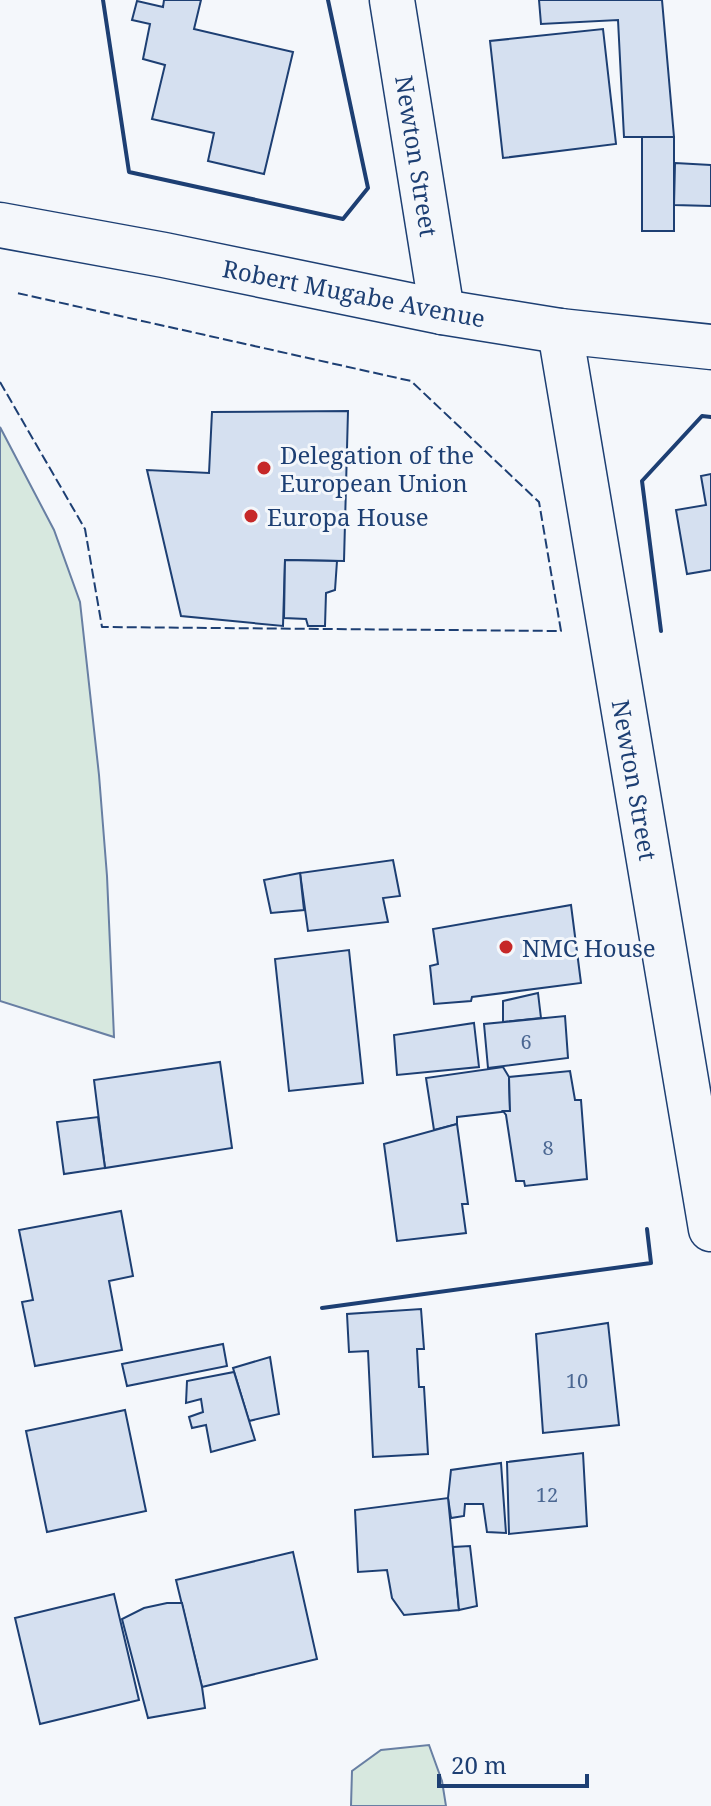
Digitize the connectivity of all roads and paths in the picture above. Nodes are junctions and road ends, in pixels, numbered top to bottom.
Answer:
1 (392, 0) edge
2 (0, 225) edge
3 (442, 312) junction
4 (560, 331) junction
5 (711, 347) edge
6 (711, 1229) edge

1 - 3 street, Newton Street
2 - 3 street, Robert Mugabe Avenue
3 - 4 street, Robert Mugabe Avenue
4 - 5 street, Robert Mugabe Avenue
4 - 6 street, Newton Street

